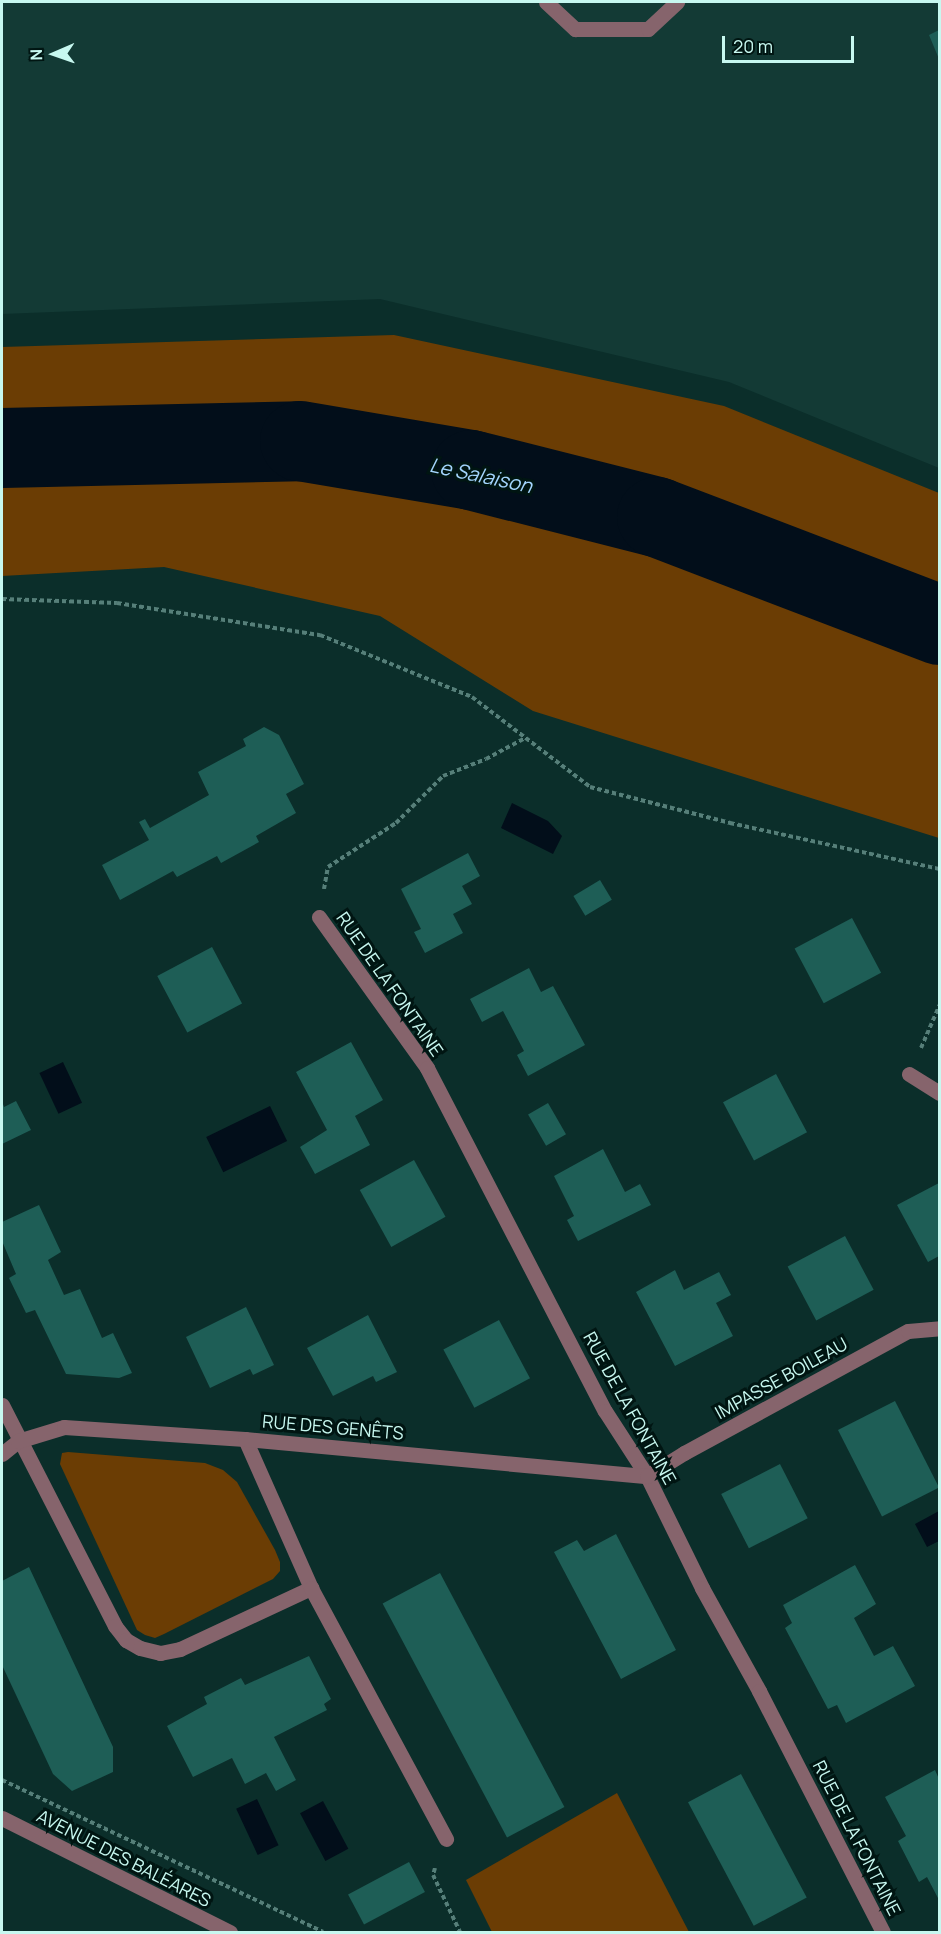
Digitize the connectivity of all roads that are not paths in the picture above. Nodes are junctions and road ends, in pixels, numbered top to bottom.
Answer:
1 (546, 2) edge
2 (676, 2) edge
3 (319, 917) road end
4 (909, 1074) road end
5 (939, 1093) edge
6 (939, 1328) edge
7 (2, 1405) edge
8 (245, 1439) junction
9 (18, 1441) junction
10 (2, 1454) edge
11 (647, 1476) junction
12 (311, 1588) junction
13 (2, 1818) edge
14 (446, 1839) road end
15 (230, 1932) edge
16 (884, 1932) edge

1 - 2 street
3 - 11 street, RUE DE LA FONTAINE
4 - 5 street
6 - 11 street, IMPASSE BOILEAU
7 - 9 street
8 - 9 street, RUE DES GENÊTS
8 - 11 street, RUE DES GENÊTS
8 - 12 street
9 - 10 street, RUE DES GENÊTS
9 - 12 street
11 - 16 street, RUE DE LA FONTAINE
12 - 14 street
13 - 15 street, AVENUE DES BALÉARES

